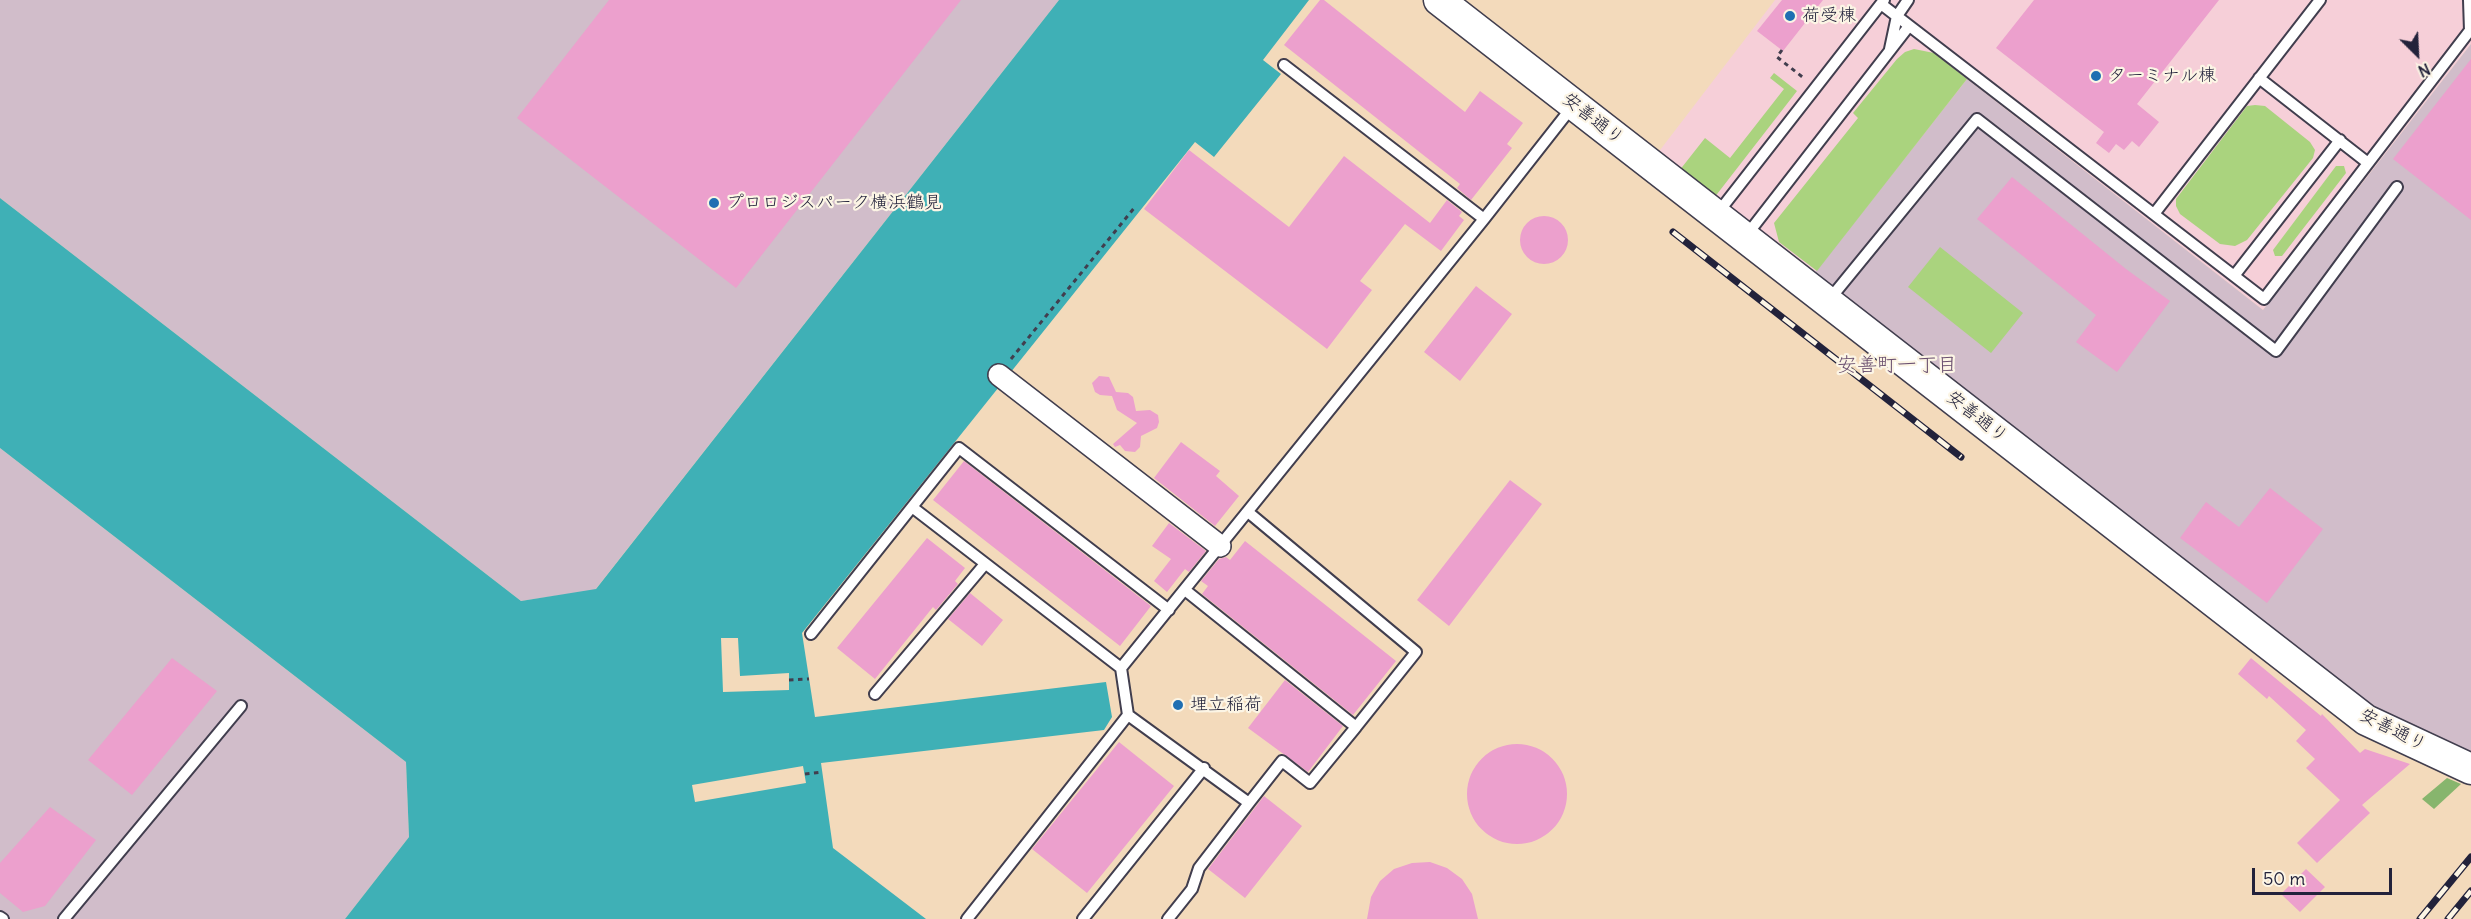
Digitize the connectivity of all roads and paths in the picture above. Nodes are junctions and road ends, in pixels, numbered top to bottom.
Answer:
1 (1439, 0) edge
2 (1908, 0) edge
3 (2320, 0) edge
4 (2469, 0) edge
5 (1883, 2) edge
6 (1897, 16) junction
7 (1910, 26) junction
8 (2470, 30) edge
9 (1782, 50) dead end
10 (1889, 52) junction
11 (1284, 65) dead end
12 (2259, 78) junction
13 (1805, 79) dead end
14 (1574, 104) junction
15 (2340, 140) junction
16 (2368, 163) junction
17 (2397, 187) dead end
18 (1135, 207) dead end
19 (1717, 214) junction
20 (2154, 214) junction
21 (1484, 219) junction
22 (1745, 237) junction
23 (2234, 276) junction
24 (1828, 301) junction
25 (999, 375) joint
26 (912, 507) junction
27 (1248, 512) junction
28 (1220, 546) junction
29 (985, 564) junction
30 (1185, 590) junction
31 (1169, 610) junction
32 (811, 633) dead end
33 (1121, 668) junction
34 (809, 679) dead end
35 (789, 680) dead end
36 (875, 694) dead end
37 (241, 706) dead end
38 (1128, 715) junction
39 (1356, 728) junction
40 (1204, 768) junction
41 (2471, 769) edge
42 (822, 772) dead end
43 (804, 774) dead end
44 (1249, 803) junction
45 (64, 919) edge
46 (967, 919) edge
47 (1083, 919) edge
48 (1168, 919) edge

1 - 14 street, 安善通り
2 - 6 lane
3 - 12 lane
4 - 8 lane
5 - 6 lane
5 - 19 lane
6 - 7 lane
6 - 10 lane
7 - 10 lane
7 - 20 lane
8 - 16 lane
9 - 13 path
10 - 22 lane
11 - 21 lane
12 - 15 lane
12 - 20 lane
14 - 19 street, 安善通り
14 - 21 lane
15 - 16 lane
15 - 23 lane
16 - 23 lane
17 - 24 lane
18 - 25 path
19 - 22 street, 安善通り
20 - 23 lane
21 - 27 lane
22 - 24 street, 安善通り
24 - 41 street, 安善通り
25 - 28 street
26 - 29 lane
26 - 31 lane
26 - 32 lane
27 - 28 lane
27 - 39 lane
28 - 30 lane
29 - 33 lane
29 - 36 lane
30 - 31 lane
30 - 39 lane
31 - 33 lane
33 - 38 lane
34 - 35 path
37 - 45 lane
38 - 40 lane
38 - 46 lane
39 - 44 lane
40 - 44 lane
40 - 47 lane
42 - 43 path
44 - 48 lane

